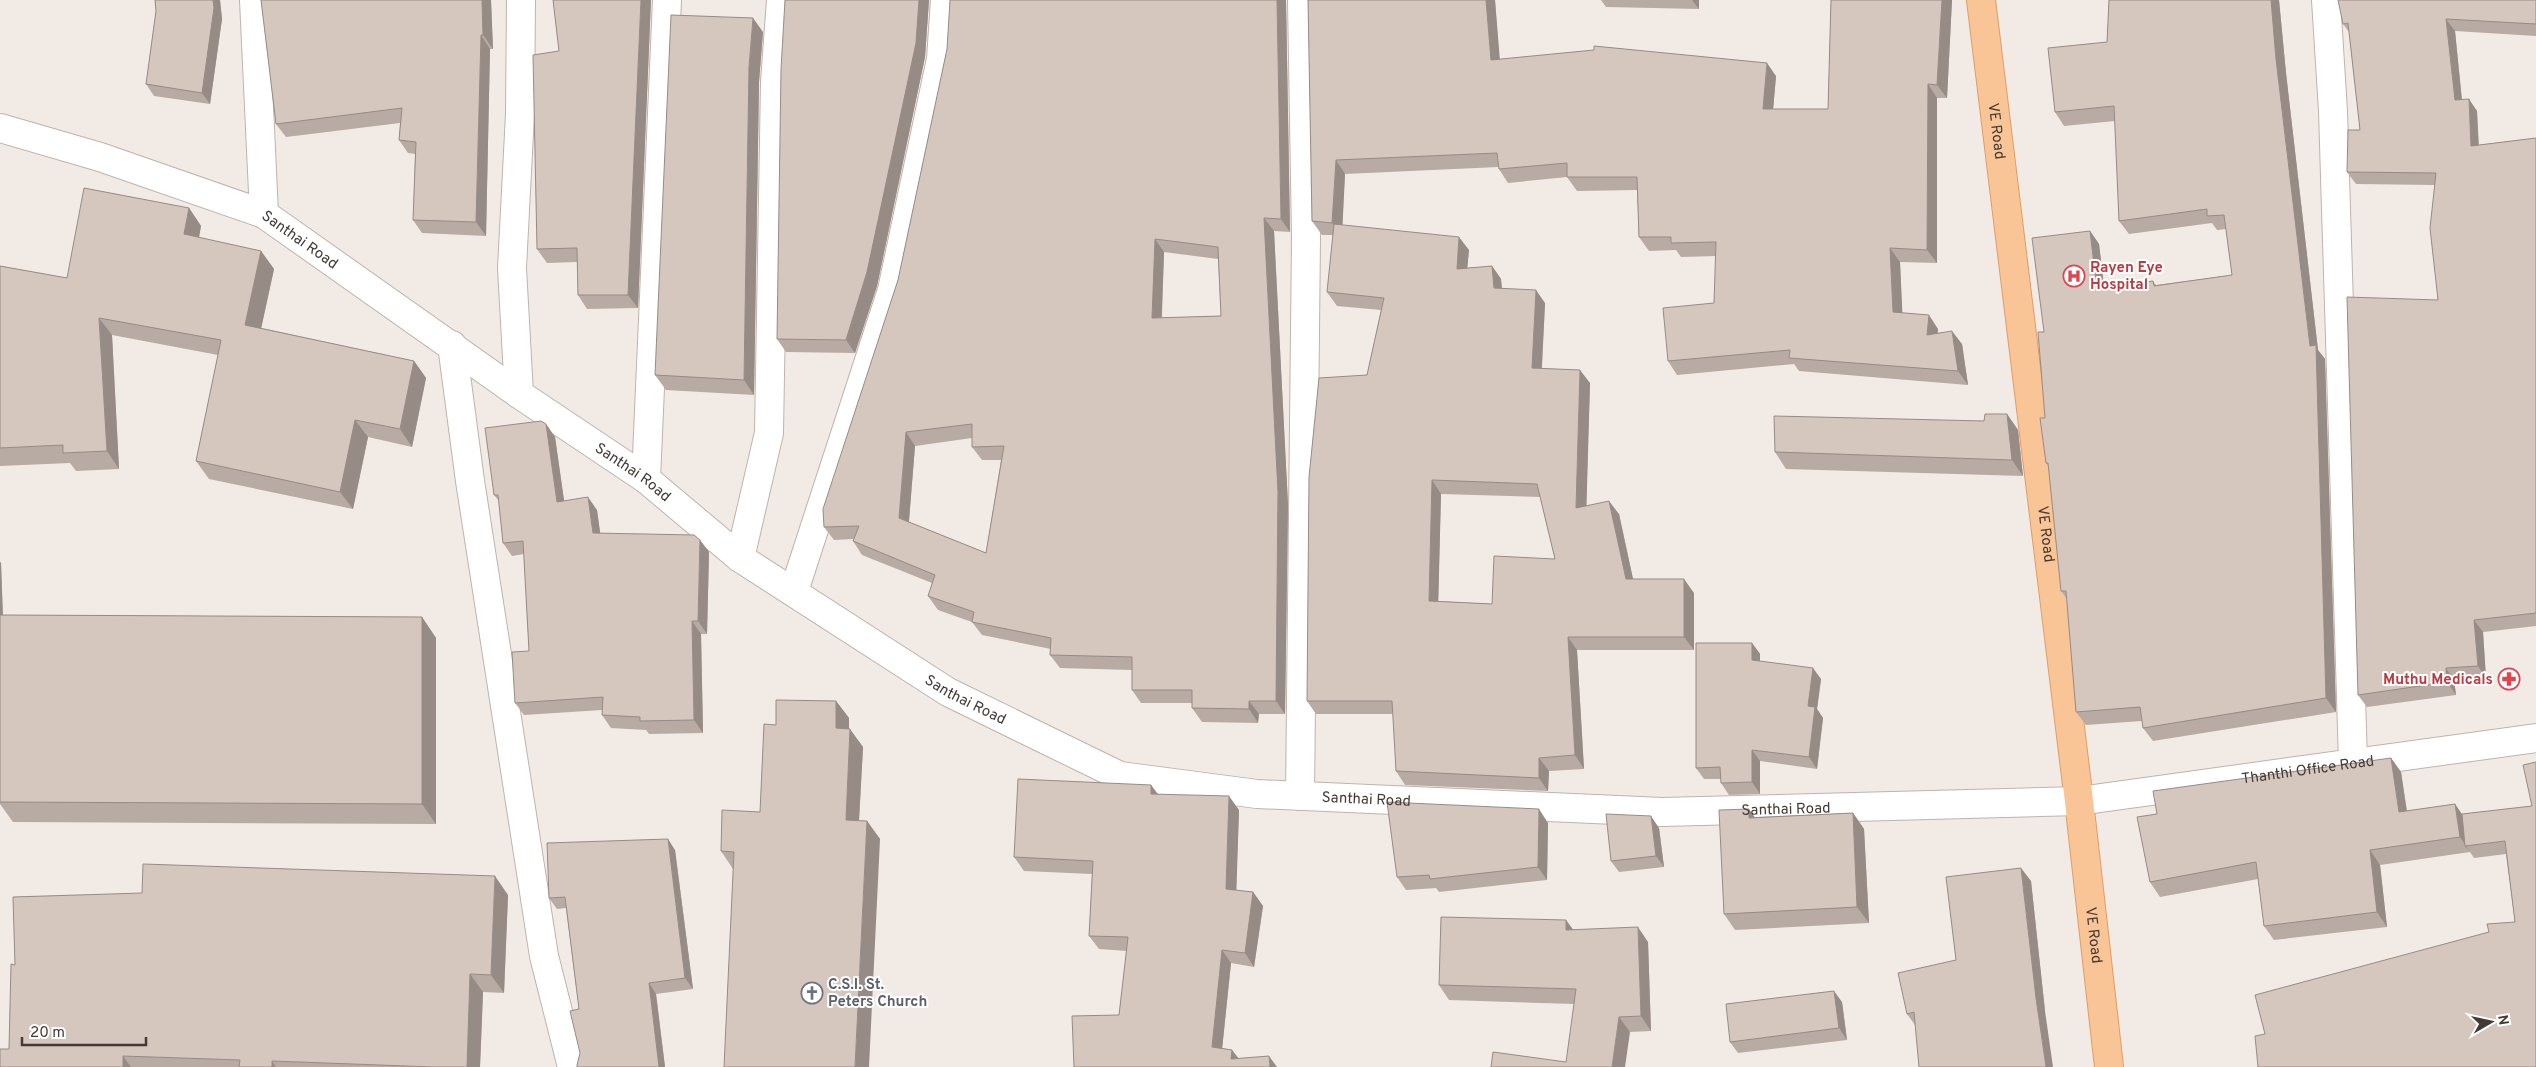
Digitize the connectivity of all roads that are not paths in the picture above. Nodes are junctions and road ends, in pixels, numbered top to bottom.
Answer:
1 (254, 0) edge
2 (521, 0) edge
3 (668, 0) edge
4 (781, 0) edge
5 (945, 0) edge
6 (1302, 0) edge
7 (1981, 0) edge
8 (2326, 0) edge
9 (0, 128) edge
10 (264, 214) junction
11 (452, 344) junction
12 (519, 394) junction
13 (646, 479) junction
14 (740, 558) junction
15 (794, 591) junction
16 (2536, 738) edge
17 (2353, 762) junction
18 (1300, 796) junction
19 (2079, 801) junction
20 (572, 1067) edge
21 (2109, 1067) edge

1 - 10 street
2 - 12 street
3 - 13 street
4 - 14 street
5 - 15 street
6 - 18 street
7 - 19 main road, VE Road
8 - 17 street
9 - 10 street, Santhai Road
10 - 11 street, Santhai Road
11 - 12 street, Santhai Road
11 - 20 street
12 - 13 street, Santhai Road
13 - 14 street, Santhai Road
14 - 15 street, Santhai Road
15 - 18 street, Santhai Road
16 - 17 street, Thanthi Office Road
17 - 19 street, Thanthi Office Road
18 - 19 street, Santhai Road
19 - 21 main road, VE Road

